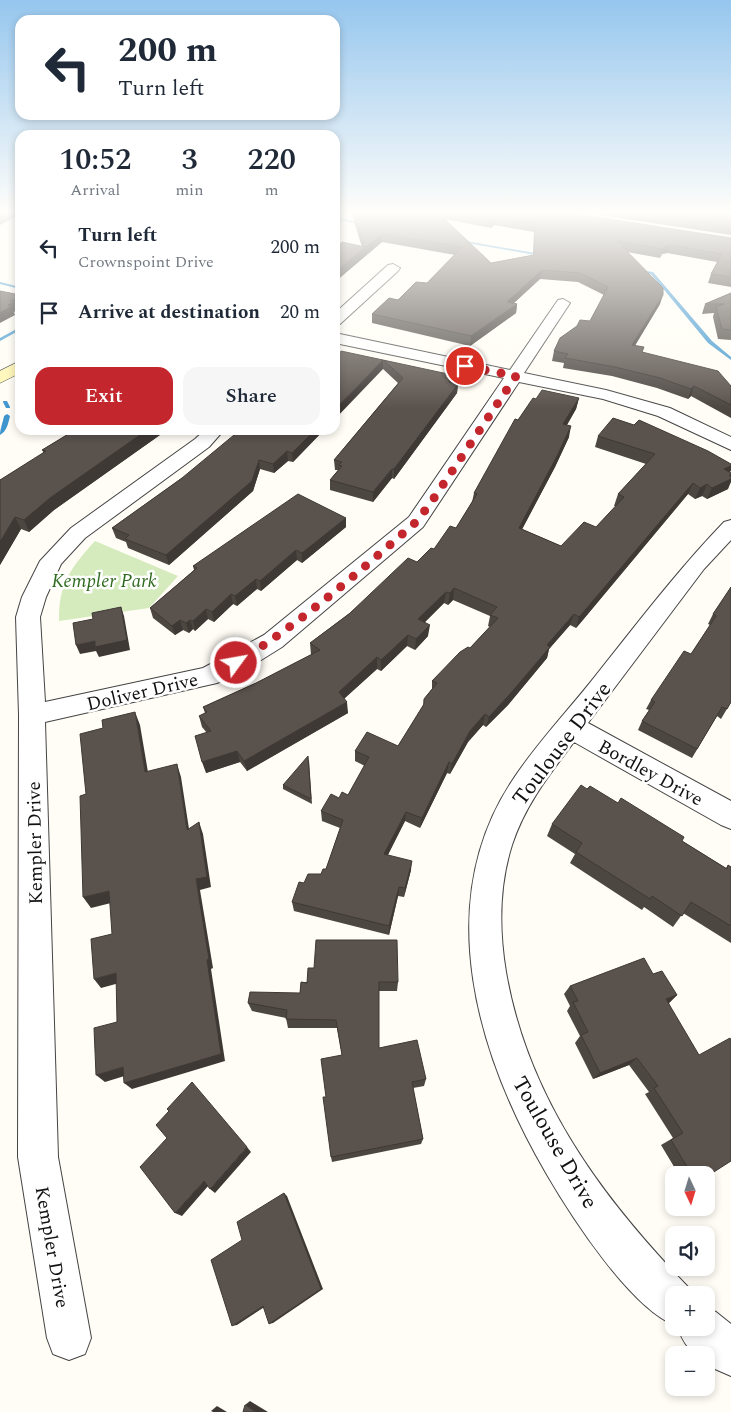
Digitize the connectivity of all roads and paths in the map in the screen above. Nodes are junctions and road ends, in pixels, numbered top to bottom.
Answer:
1 (382, 278) edge
2 (563, 303) dead end
3 (340, 316) edge
4 (340, 339) edge
5 (15, 369) edge
6 (516, 376) junction
7 (0, 378) edge
8 (209, 435) edge
9 (731, 444) edge
10 (731, 527) edge
11 (32, 715) junction
12 (571, 727) junction
13 (731, 816) edge
14 (665, 1294) edge
15 (710, 1336) edge
16 (69, 1338) dead end
17 (731, 1353) edge

1 - 3 street
2 - 6 street, Doliver Drive
4 - 6 street
5 - 7 main road
6 - 9 street
6 - 11 street, Doliver Drive
8 - 11 street, Kempler Drive
10 - 12 street, Toulouse Drive
11 - 16 street, Kempler Drive
12 - 13 street, Bordley Drive
12 - 14 street, Toulouse Drive
15 - 17 street

